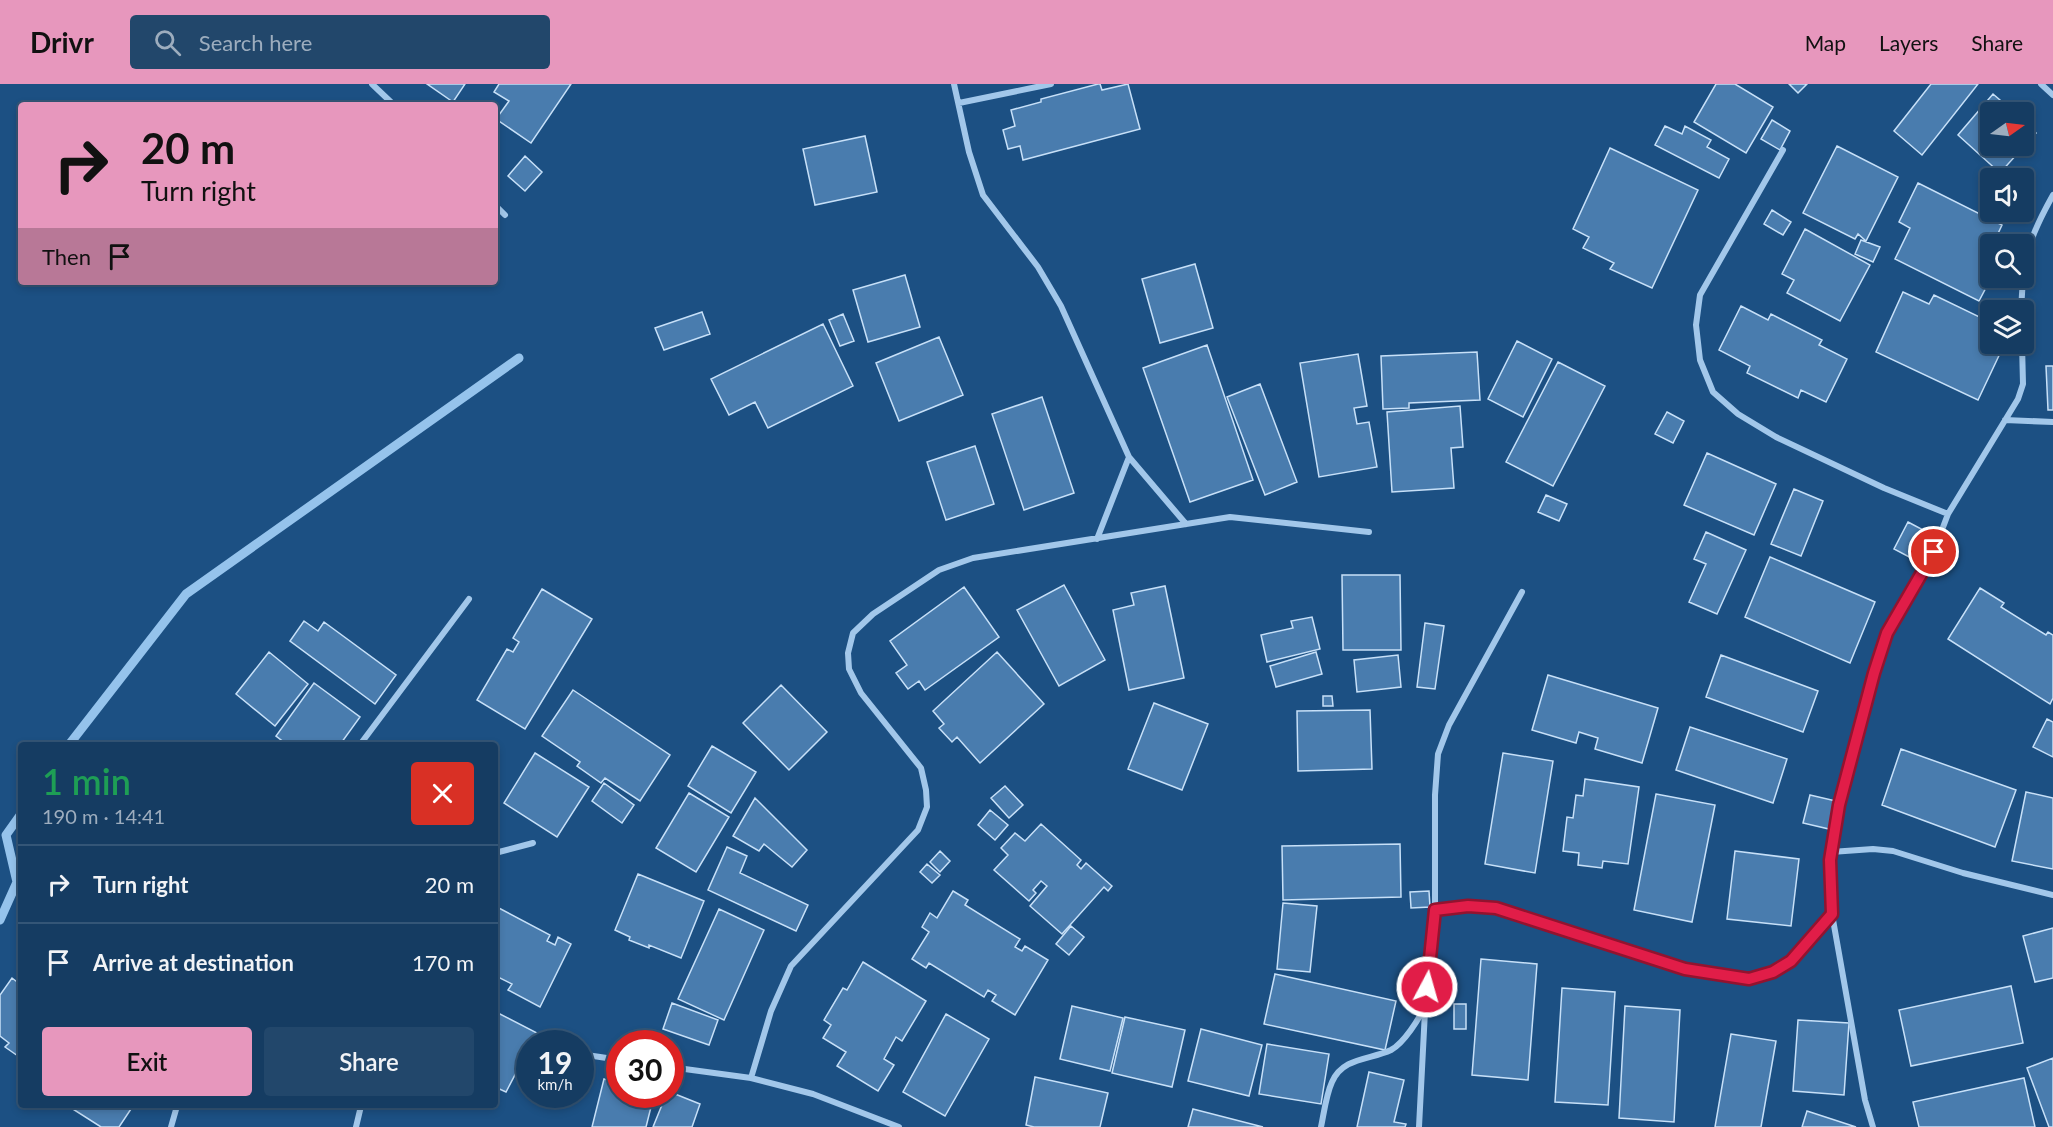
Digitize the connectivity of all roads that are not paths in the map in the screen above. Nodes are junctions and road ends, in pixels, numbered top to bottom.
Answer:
1 (372, 84) edge
2 (954, 84) edge
3 (1051, 84) edge
4 (2041, 84) edge
5 (2053, 95) edge
6 (391, 102) edge
7 (958, 103) junction
8 (1783, 150) dead end
9 (2053, 195) edge
10 (498, 208) edge
11 (506, 215) dead end
12 (2033, 234) edge
13 (2022, 354) edge
14 (2005, 420) junction
15 (2053, 422) edge
16 (1129, 457) junction
17 (1948, 514) junction
18 (1186, 524) junction
19 (1370, 532) dead end
20 (1097, 539) junction
21 (1522, 592) dead end
22 (469, 599) dead end
23 (362, 742) edge
24 (533, 843) dead end
25 (1831, 852) junction
26 (498, 853) edge
27 (2053, 894) edge
28 (1435, 910) junction
29 (1832, 914) junction
30 (1425, 1006) junction
31 (684, 1069) edge
32 (751, 1078) junction
33 (176, 1108) edge
34 (361, 1108) edge
35 (171, 1127) edge
36 (356, 1127) edge
37 (899, 1127) edge
38 (1321, 1127) edge
39 (1419, 1127) edge
40 (1873, 1127) edge

1 - 6 street
2 - 7 street
3 - 7 street
4 - 5 street
7 - 16 street
8 - 17 street
9 - 12 street
10 - 11 street
13 - 14 street
14 - 15 street
14 - 17 street
16 - 18 street
16 - 20 street
17 - 25 street
18 - 19 street
18 - 20 street
20 - 32 street
21 - 28 street
22 - 23 street
24 - 26 street
25 - 27 street
25 - 29 street
28 - 29 street
28 - 30 street
29 - 40 street
30 - 38 street
30 - 39 street
31 - 32 street
32 - 37 street
33 - 35 street
34 - 36 street

